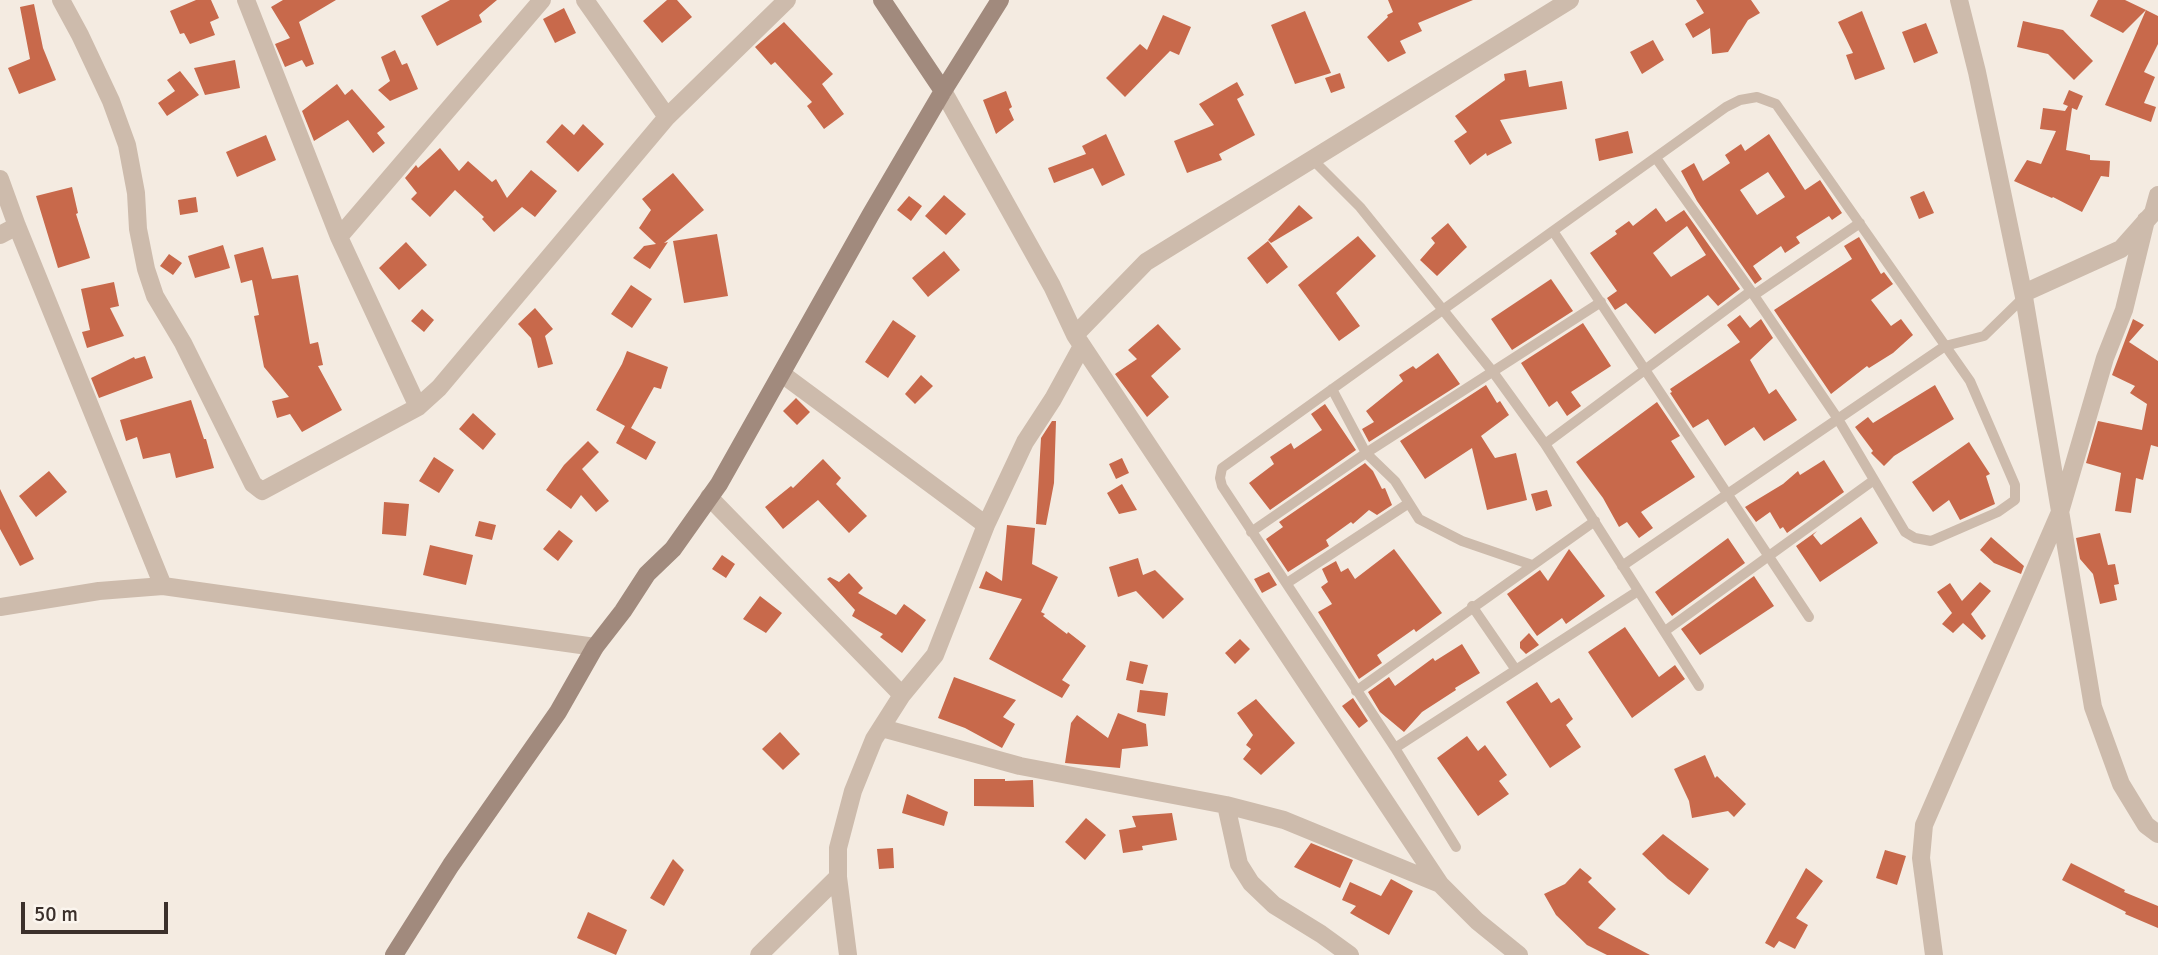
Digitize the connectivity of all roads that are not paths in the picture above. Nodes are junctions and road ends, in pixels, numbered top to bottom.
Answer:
1 (61, 0) edge
2 (246, 0) edge
3 (542, 0) edge
4 (585, 0) edge
5 (787, 0) edge
6 (882, 0) edge
7 (1000, 0) edge
8 (1570, 0) edge
9 (1959, 0) edge
10 (943, 91) junction
11 (667, 117) junction
12 (1656, 158) junction
13 (1312, 159) junction
14 (0, 179) edge
15 (2158, 195) edge
16 (2146, 220) junction
17 (1860, 223) junction
18 (17, 226) junction
19 (1553, 231) junction
20 (0, 235) edge
21 (339, 237) junction
22 (1753, 293) junction
23 (2024, 295) junction
24 (1601, 302) junction
25 (1444, 309) junction
26 (1078, 340) junction
27 (1945, 346) junction
28 (1646, 369) junction
29 (1493, 372) junction
30 (782, 374) junction
31 (1332, 389) junction
32 (418, 407) junction
33 (1838, 419) junction
34 (1545, 444) junction
35 (1366, 453) junction
36 (1874, 480) junction
37 (1728, 494) junction
38 (709, 498) junction
39 (1409, 503) junction
40 (2060, 512) junction
41 (1595, 521) junction
42 (986, 525) junction
43 (1251, 532) junction
44 (1770, 556) junction
45 (1532, 565) junction
46 (1622, 566) junction
47 (1287, 583) junction
48 (163, 586) junction
49 (1638, 590) junction
50 (1472, 606) junction
51 (0, 607) edge
52 (1809, 617) dead end
53 (1665, 631) junction
54 (595, 647) junction
55 (1516, 670) junction
56 (1699, 686) dead end
57 (1356, 691) junction
58 (902, 695) junction
59 (882, 728) junction
60 (1395, 748) junction
61 (1226, 806) junction
62 (2158, 834) edge
63 (1456, 847) dead end
64 (838, 877) junction
65 (1440, 884) junction
66 (394, 955) edge
67 (760, 955) edge
68 (848, 955) edge
69 (1350, 955) edge
70 (1519, 955) edge
71 (1934, 955) edge

1 - 32 street
2 - 21 street
3 - 21 street
4 - 11 street
5 - 11 street
6 - 10 main road
7 - 10 main road
8 - 13 street
9 - 23 street
10 - 26 street
10 - 30 main road
11 - 32 street
12 - 17 lane
12 - 19 lane
12 - 22 lane
13 - 25 lane
13 - 26 street
14 - 18 street
15 - 16 street
16 - 23 street
16 - 40 street
17 - 22 lane
17 - 27 lane
18 - 20 street
18 - 48 street
19 - 24 lane
19 - 25 lane
21 - 32 street
22 - 28 lane
22 - 33 lane
23 - 27 lane
23 - 40 street
24 - 28 lane
24 - 29 lane
25 - 29 lane
25 - 31 lane
26 - 42 street
26 - 65 street
27 - 33 lane
27 - 36 lane
28 - 34 lane
28 - 37 lane
29 - 34 lane
29 - 35 lane
30 - 38 main road
30 - 42 street
31 - 35 lane
31 - 43 lane
33 - 36 lane
33 - 37 lane
34 - 41 lane
35 - 39 lane
35 - 43 lane
36 - 44 lane
37 - 44 lane
37 - 46 lane
38 - 54 main road
38 - 58 street
39 - 45 lane
39 - 47 lane
40 - 62 street
40 - 71 street
41 - 45 lane
41 - 46 lane
42 - 58 street
43 - 47 lane
44 - 52 lane
44 - 53 lane
45 - 50 lane
46 - 49 lane
47 - 57 lane
48 - 51 street
48 - 54 street
49 - 53 lane
49 - 55 lane
50 - 55 lane
50 - 57 lane
53 - 56 lane
54 - 66 main road
55 - 60 lane
57 - 60 lane
58 - 59 street
59 - 61 street
59 - 64 street
60 - 63 lane
61 - 65 street
61 - 69 street
64 - 67 street
64 - 68 street
65 - 70 street

